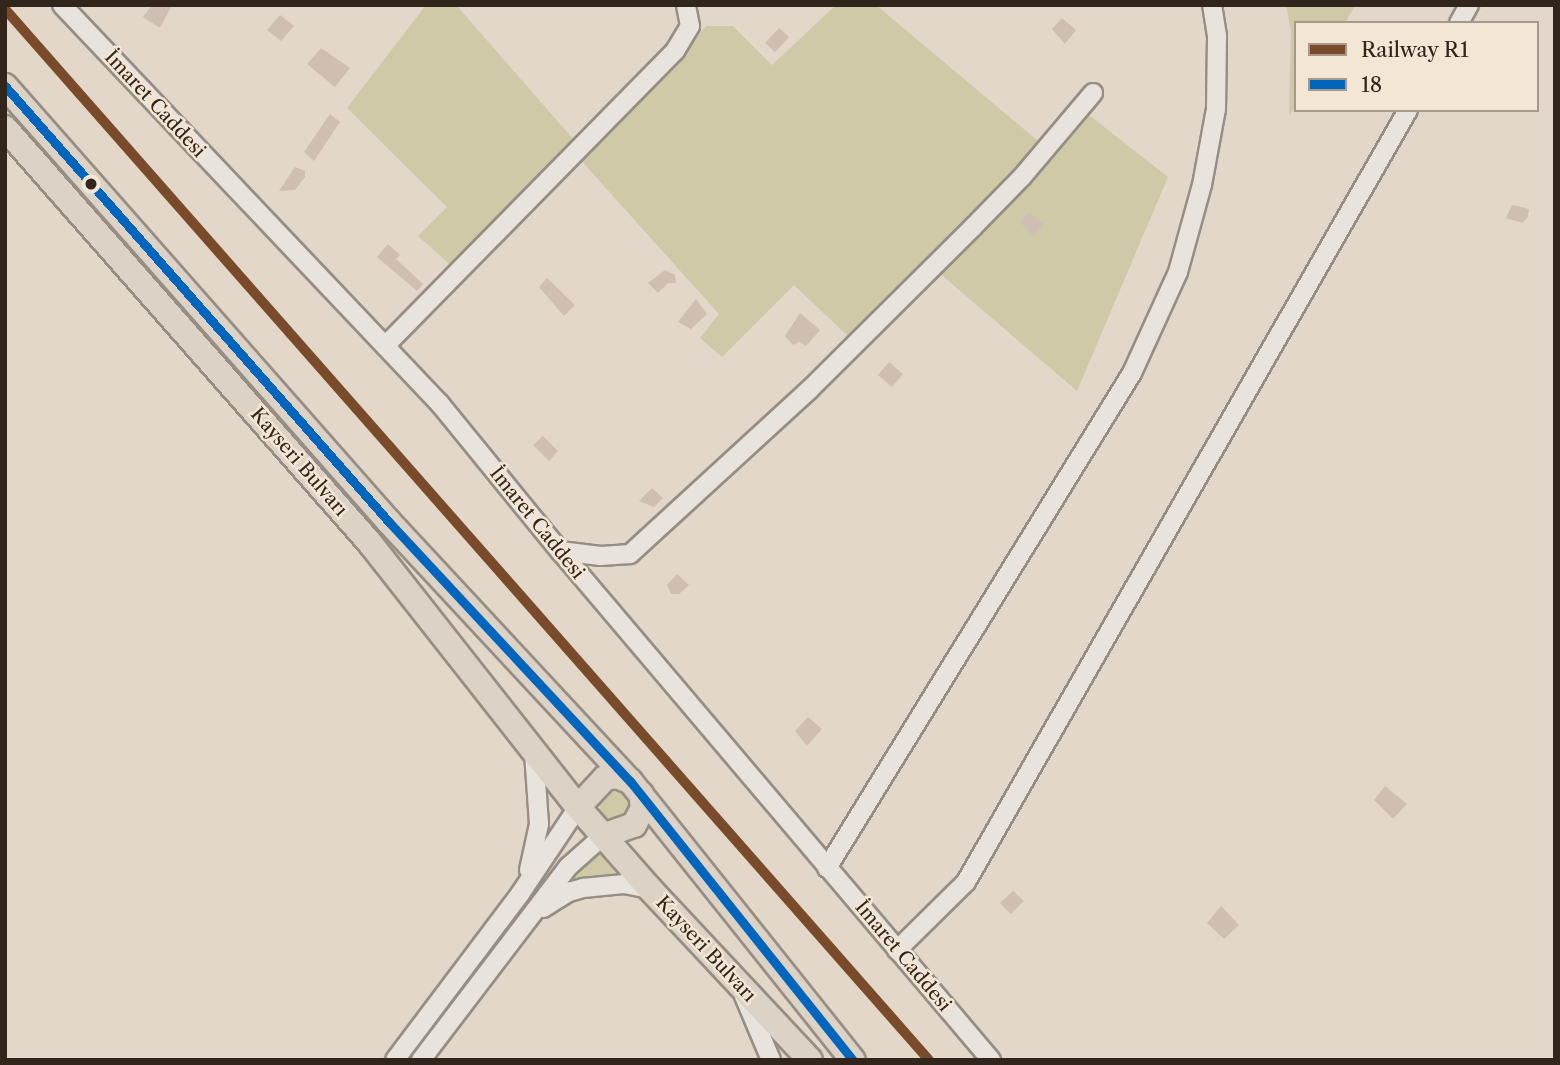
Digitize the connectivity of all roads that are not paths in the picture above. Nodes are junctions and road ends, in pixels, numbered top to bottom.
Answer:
1 (62, 5) edge
2 (1212, 5) edge
3 (1469, 5) edge
4 (687, 8) edge
5 (1460, 21) edge
6 (5, 86) edge
7 (1093, 93) dead end
8 (1407, 112) edge
9 (5, 128) edge
10 (385, 346) junction
11 (560, 551) junction
12 (534, 753) junction
13 (636, 788) junction
14 (578, 807) junction
15 (603, 836) junction
16 (827, 868) junction
17 (650, 890) junction
18 (520, 894) junction
19 (534, 914) junction
20 (897, 950) junction
21 (740, 986) junction
22 (395, 1060) edge
23 (421, 1060) edge
24 (771, 1060) edge
25 (810, 1060) edge
26 (853, 1060) edge
27 (991, 1060) edge

1 - 10 street, İmaret Caddesi
2 - 16 street
3 - 5 street
4 - 10 street
6 - 13 highway, Kayseri Bulvarı
7 - 11 street
8 - 20 street
9 - 12 highway, Kayseri Bulvarı
10 - 11 street, İmaret Caddesi
11 - 16 street, İmaret Caddesi
12 - 14 highway, Kayseri Bulvarı
12 - 18 street
13 - 14 highway
13 - 15 highway
13 - 26 highway, Kayseri Bulvarı
14 - 15 highway
14 - 18 street
15 - 17 highway, Kayseri Bulvarı
15 - 19 street
16 - 20 street, İmaret Caddesi
17 - 19 street
17 - 21 highway, Kayseri Bulvarı
18 - 22 street
19 - 23 street
20 - 27 street, İmaret Caddesi
21 - 24 street
21 - 25 highway, Kayseri Bulvarı

